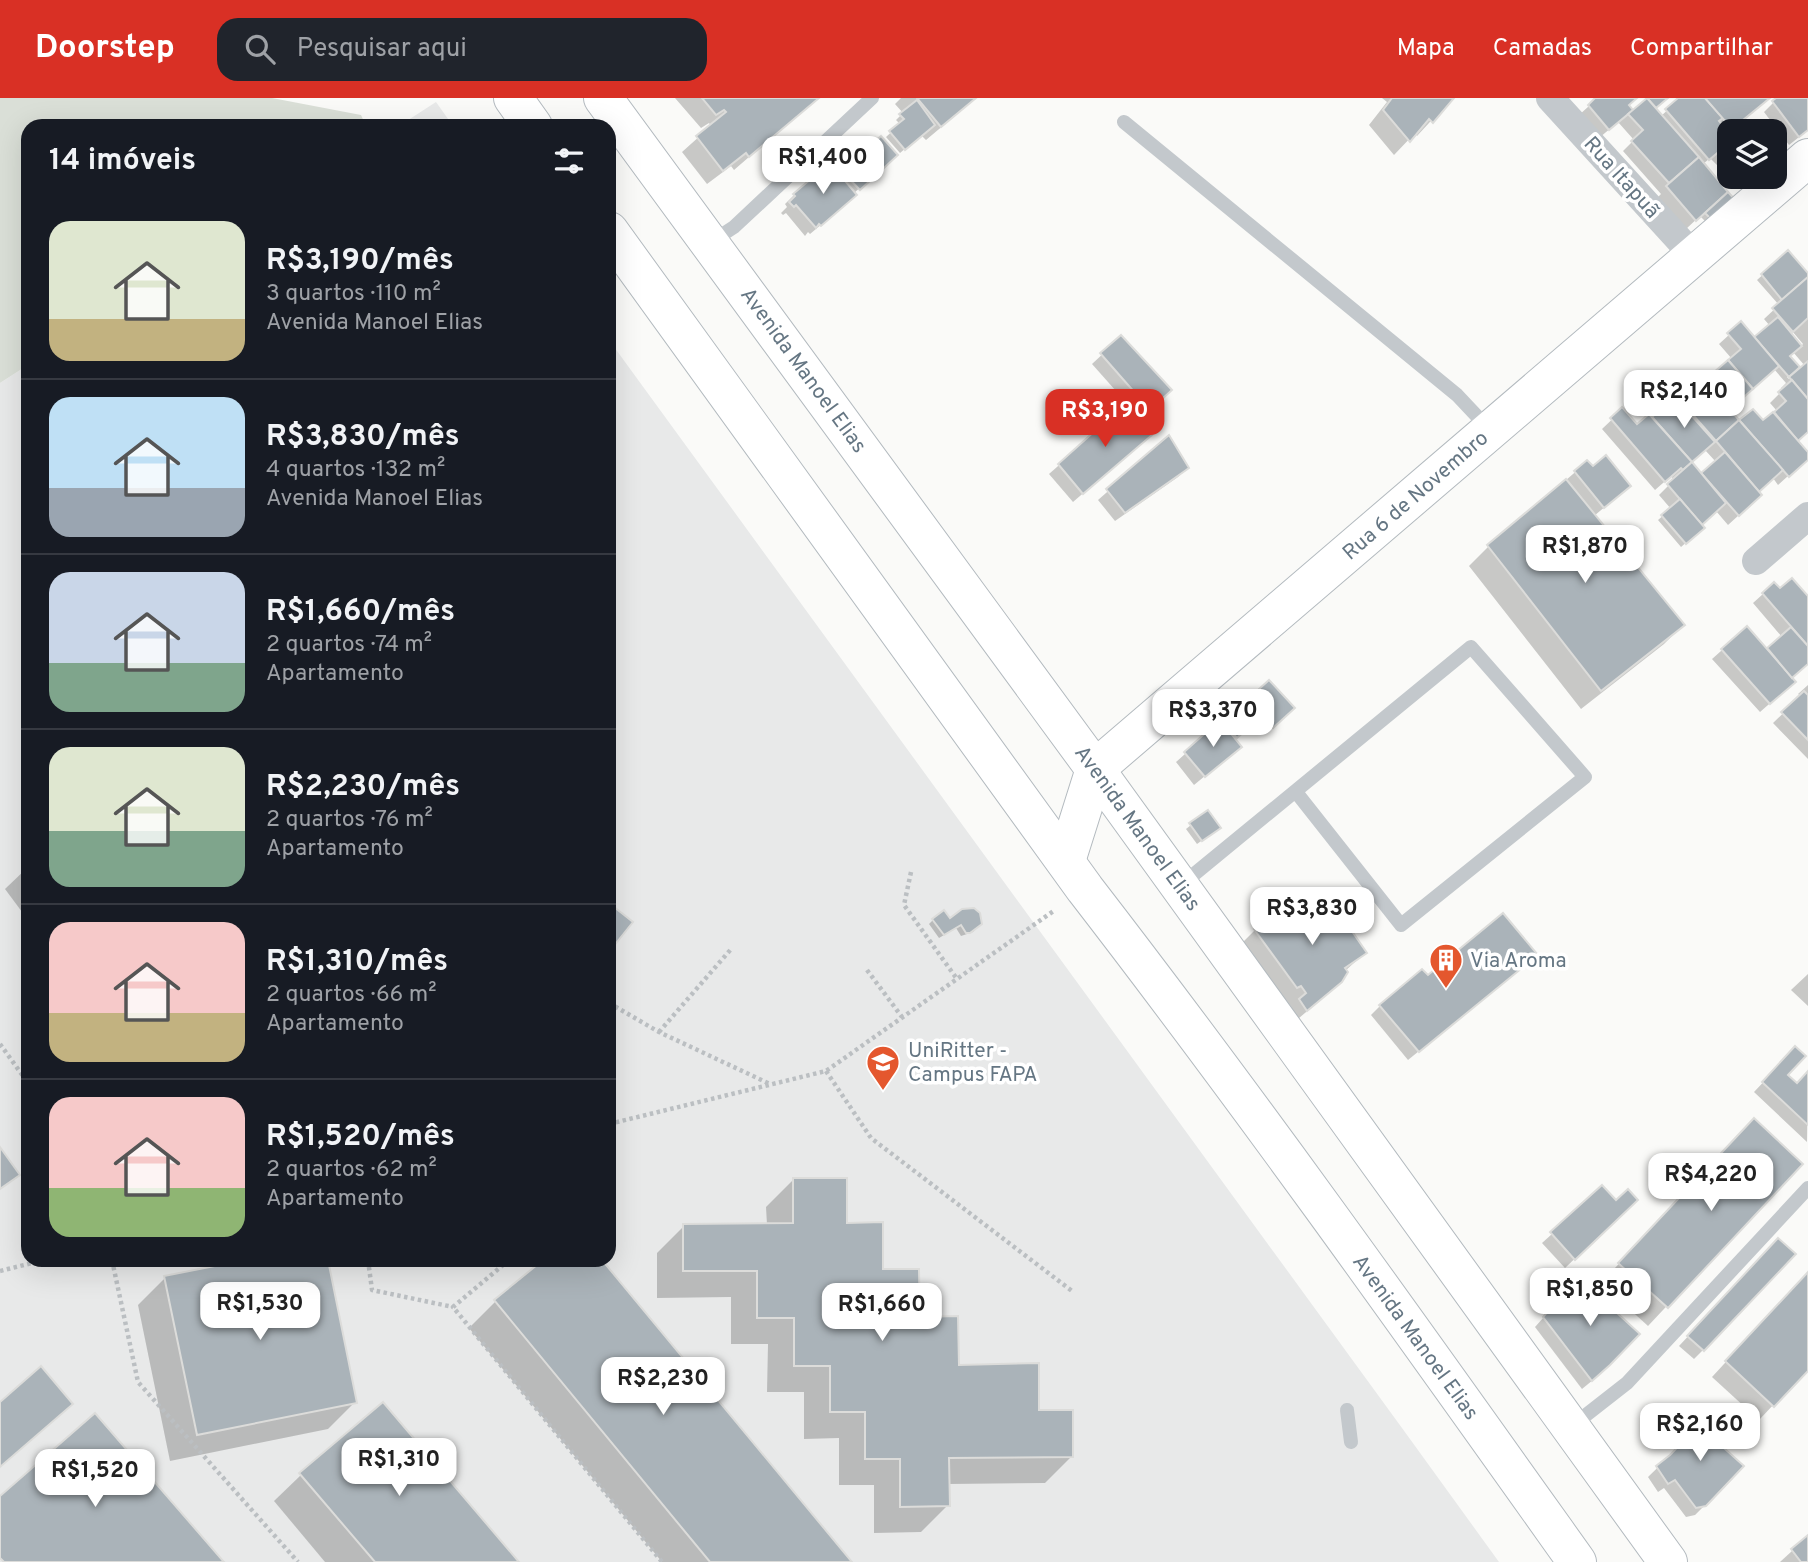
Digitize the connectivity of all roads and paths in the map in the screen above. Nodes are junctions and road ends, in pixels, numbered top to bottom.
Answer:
1 (513, 98) edge
2 (872, 98) edge
3 (1550, 98) edge
4 (607, 99) edge
5 (528, 119) edge
6 (613, 119) edge
7 (1124, 122) dead end
8 (619, 142) edge
9 (1808, 159) edge
10 (616, 241) edge
11 (710, 243) junction
12 (1694, 256) junction
13 (1490, 430) junction
14 (1808, 516) edge
15 (1756, 561) dead end
16 (1095, 769) junction
17 (1296, 792) junction
18 (911, 872) dead end
19 (1076, 875) junction
20 (1180, 886) junction
21 (733, 948) dead end
22 (867, 970) dead end
23 (957, 979) junction
24 (616, 1007) edge
25 (902, 1017) junction
26 (659, 1032) junction
27 (0, 1044) edge
28 (826, 1071) junction
29 (21, 1073) edge
30 (771, 1085) junction
31 (616, 1122) edge
32 (1808, 1188) edge
33 (21, 1265) edge
34 (113, 1267) edge
35 (369, 1267) edge
36 (501, 1267) edge
37 (0, 1270) edge
38 (1072, 1291) dead end
39 (453, 1307) junction
40 (1347, 1410) dead end
41 (1571, 1427) junction
42 (1352, 1442) dead end
43 (298, 1562) edge
44 (662, 1562) edge
45 (1577, 1562) edge
46 (1668, 1562) edge

1 - 5 main road
2 - 11 lane
3 - 12 street, Rua Itapuã
4 - 6 main road, Avenida Manoel Elias
7 - 13 lane
8 - 11 main road, Avenida Manoel Elias
9 - 12 main road, Rua 6 de Novembro
10 - 19 main road, Avenida Manoel Elias
11 - 16 main road, Avenida Manoel Elias
12 - 13 main road, Rua 6 de Novembro
13 - 16 main road, Rua 6 de Novembro
14 - 15 street
16 - 19 main road
16 - 20 main road, Avenida Manoel Elias
17 - 17 lane
17 - 20 lane
18 - 23 path
19 - 23 path
19 - 45 main road, Avenida Manoel Elias
20 - 41 main road, Avenida Manoel Elias
21 - 26 path
22 - 25 path
23 - 25 path
24 - 26 path
25 - 28 path
26 - 30 path
27 - 29 path
28 - 30 path
28 - 38 path
30 - 31 path
32 - 41 lane
33 - 37 path
34 - 43 path
35 - 39 path
36 - 39 path
39 - 44 path
40 - 42 lane
41 - 46 main road, Avenida Manoel Elias

